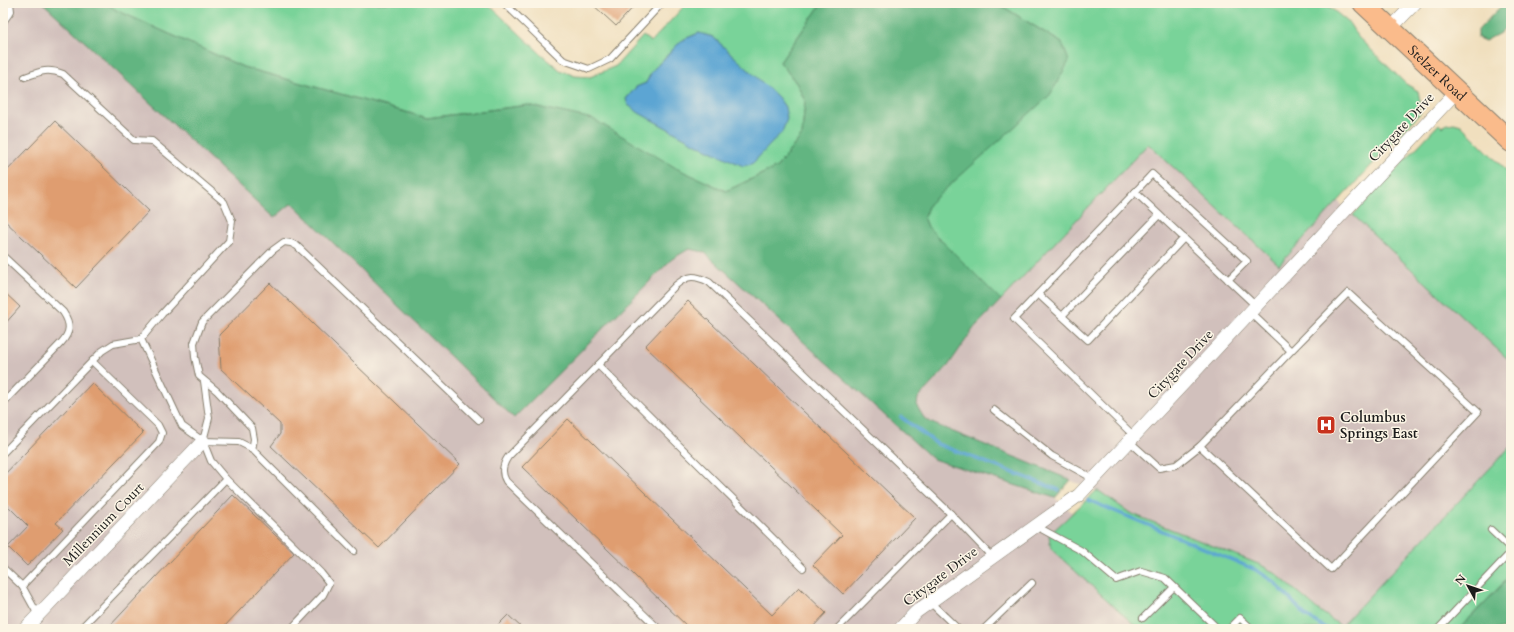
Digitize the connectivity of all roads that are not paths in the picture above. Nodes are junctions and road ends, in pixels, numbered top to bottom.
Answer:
1 (10, 3) edge
2 (504, 3) edge
3 (662, 3) edge
4 (1363, 3) edge
5 (1414, 3) edge
6 (3, 22) edge
7 (1390, 29) junction
8 (25, 77) dead end
9 (1457, 91) junction
10 (1511, 141) edge
11 (1135, 192) junction
12 (1159, 215) junction
13 (1184, 238) junction
14 (3, 256) edge
15 (1228, 280) junction
16 (1038, 294) junction
17 (1253, 309) junction
18 (1062, 316) junction
19 (141, 339) junction
20 (1291, 351) junction
21 (92, 361) junction
22 (598, 365) junction
23 (204, 381) junction
24 (3, 403) edge
25 (994, 410) dead end
26 (479, 420) dead end
27 (1131, 438) junction
28 (204, 441) junction
29 (1200, 446) junction
30 (252, 450) junction
31 (3, 453) edge
32 (226, 479) junction
33 (1094, 479) junction
34 (951, 514) junction
35 (1035, 526) junction
36 (1491, 530) dead end
37 (1511, 549) edge
38 (354, 551) dead end
39 (1511, 552) edge
40 (992, 557) junction
41 (3, 568) edge
42 (803, 568) dead end
43 (1032, 584) dead end
44 (22, 586) junction
45 (1174, 587) junction
46 (930, 602) junction
47 (38, 615) junction
48 (1143, 618) dead end
49 (25, 629) edge
50 (80, 629) edge
51 (291, 629) edge
52 (659, 629) edge
53 (837, 629) edge
54 (900, 629) edge
55 (958, 629) edge
56 (984, 629) edge
57 (1218, 629) edge
58 (1229, 629) edge
59 (1252, 629) edge
60 (1438, 629) edge

1 - 6 lane
2 - 3 lane
4 - 7 main road, Stelzer Road
5 - 7 street
7 - 9 main road, Stelzer Road
8 - 19 lane
9 - 10 main road, Stelzer Road
9 - 17 street, Citygate Drive
11 - 12 lane
11 - 15 lane
11 - 16 lane
12 - 13 lane
12 - 18 lane
13 - 15 lane
13 - 18 lane
14 - 24 lane
15 - 17 lane
16 - 18 lane
16 - 27 lane
17 - 20 lane
17 - 27 street, Citygate Drive
19 - 21 lane
19 - 28 lane
20 - 29 lane
20 - 29 lane
21 - 31 lane
21 - 44 lane
22 - 34 lane
22 - 42 lane
22 - 52 lane
23 - 26 lane
23 - 28 lane
23 - 30 lane
25 - 33 lane
27 - 29 lane
27 - 33 street, Citygate Drive
28 - 30 lane
28 - 32 lane
28 - 47 street, Millennium Court
30 - 38 lane
32 - 50 lane
32 - 51 lane
33 - 35 street, Citygate Drive
34 - 40 lane
34 - 53 lane
35 - 40 street, Citygate Drive
35 - 45 lane
36 - 37 lane
39 - 60 lane
40 - 46 street, Citygate Drive
41 - 44 lane
43 - 56 lane
44 - 47 lane
45 - 48 lane
45 - 57 lane
46 - 54 street, Citygate Drive
46 - 55 lane
47 - 49 street, Millennium Court
58 - 59 lane

